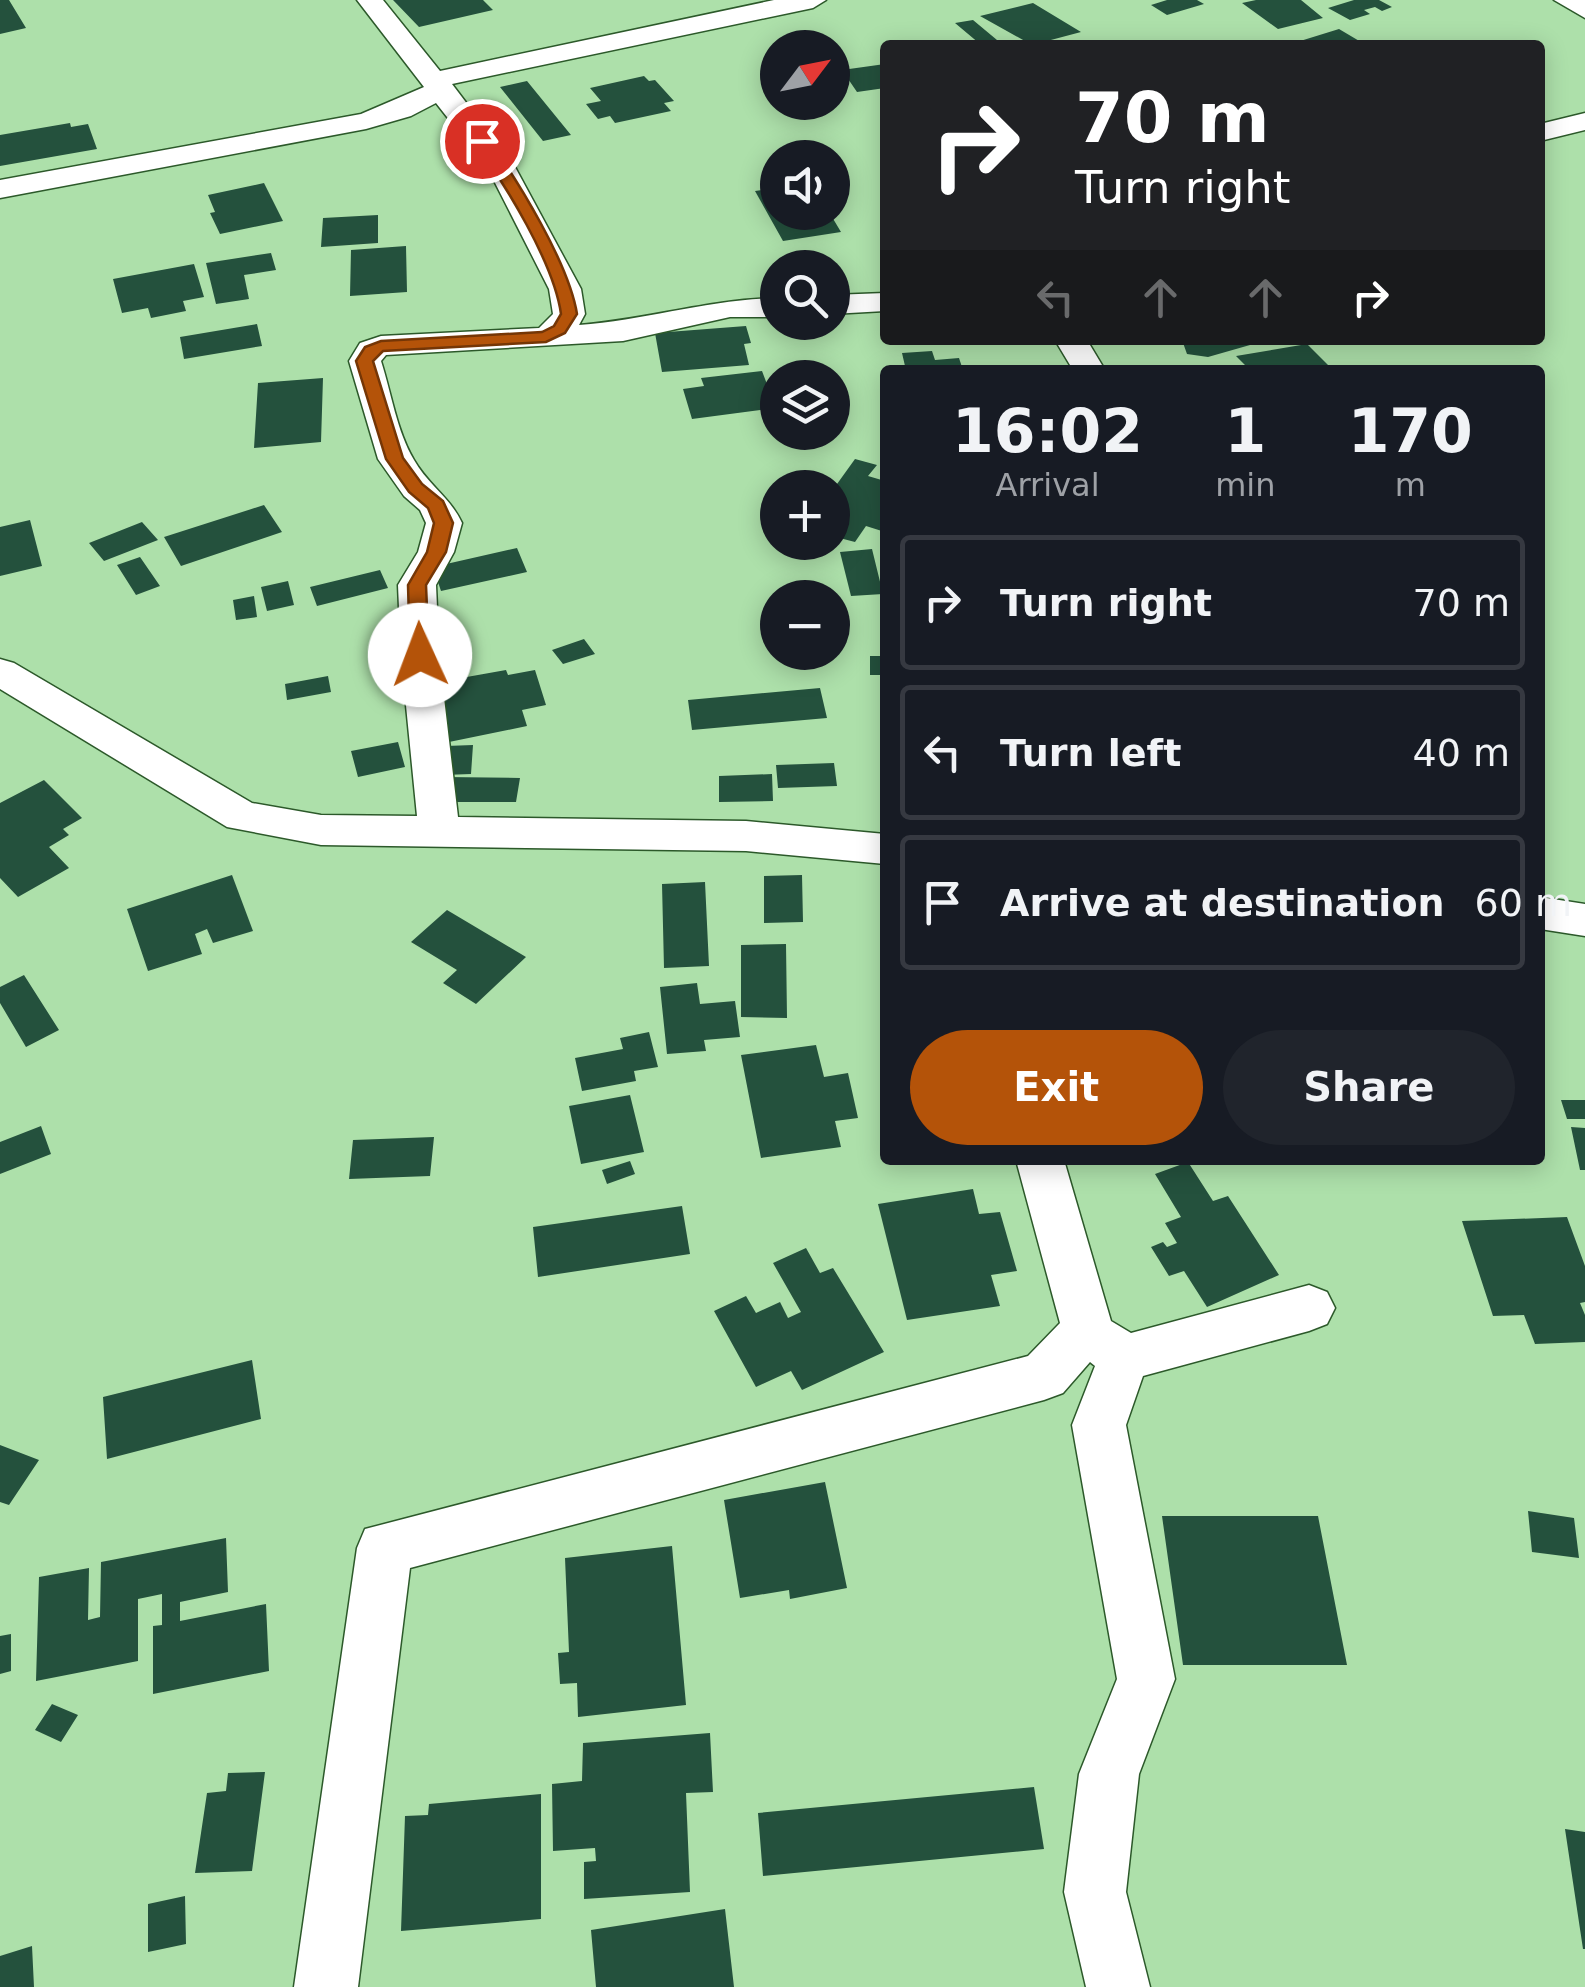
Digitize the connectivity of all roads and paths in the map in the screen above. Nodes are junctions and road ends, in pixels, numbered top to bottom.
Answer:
1 (370, 0) edge
2 (813, 0) edge
3 (1567, 0) edge
4 (1585, 10) edge
5 (439, 85) junction
6 (1585, 121) edge
7 (1545, 132) edge
8 (0, 189) edge
9 (556, 271) junction
10 (880, 302) edge
11 (850, 305) edge
12 (760, 307) edge
13 (643, 326) junction
14 (546, 337) junction
15 (0, 672) edge
16 (439, 832) junction
17 (880, 848) edge
18 (1545, 915) edge
19 (1585, 920) edge
20 (1042, 1165) edge
21 (1309, 1308) dead end
22 (1106, 1343) junction
23 (1044, 1376) junction
24 (1099, 1425) junction
25 (326, 1987) edge
26 (1118, 1987) edge

1 - 5 street
2 - 5 street
3 - 4 street
5 - 8 street
5 - 9 street
6 - 7 street
9 - 13 street
9 - 14 street
10 - 11 street
12 - 13 street
13 - 14 street
14 - 16 street
15 - 16 street
16 - 17 street
18 - 19 street
20 - 22 street
21 - 22 street
22 - 23 street
22 - 24 street
23 - 24 street
23 - 25 street
24 - 26 street

